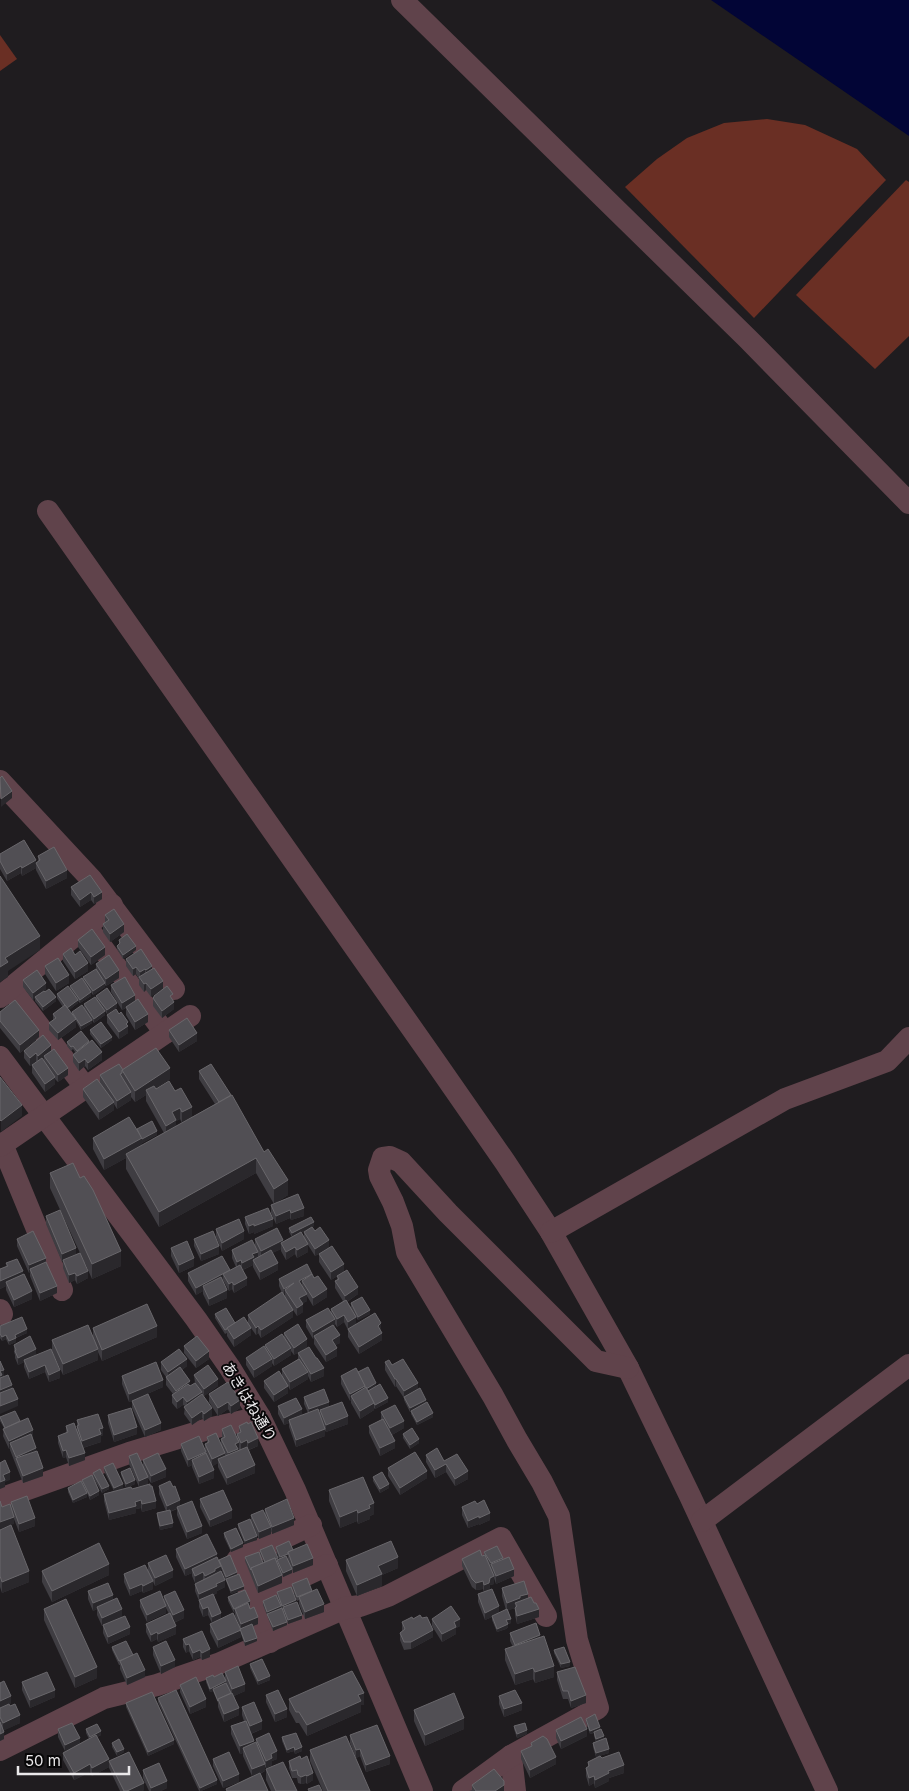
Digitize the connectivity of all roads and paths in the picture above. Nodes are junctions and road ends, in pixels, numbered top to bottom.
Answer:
1 (402, 0) edge
2 (909, 503) edge
3 (48, 511) dead end
4 (0, 780) edge
5 (112, 906) junction
6 (87, 926) junction
7 (174, 989) dead end
8 (5, 993) edge
9 (190, 1016) dead end
10 (165, 1033) junction
11 (909, 1038) edge
12 (0, 1057) edge
13 (85, 1087) junction
14 (43, 1115) junction
15 (1, 1145) edge
16 (551, 1232) junction
17 (62, 1290) dead end
18 (909, 1366) edge
19 (628, 1368) junction
20 (260, 1417) junction
21 (0, 1499) edge
22 (702, 1521) junction
23 (311, 1525) junction
24 (327, 1565) junction
25 (253, 1600) junction
26 (345, 1608) junction
27 (546, 1616) dead end
28 (270, 1642) junction
29 (0, 1750) edge
30 (511, 1756) junction
31 (422, 1791) edge
32 (463, 1791) edge
33 (515, 1791) edge
34 (827, 1791) edge

1 - 2 street
3 - 16 street
4 - 5 street
5 - 6 street
5 - 7 street
6 - 8 street
6 - 10 street
8 - 13 street
9 - 10 street
10 - 13 street
11 - 16 street
12 - 14 street, あきはね通り
13 - 14 street
14 - 15 street
14 - 20 street, あきはね通り
15 - 17 street
16 - 19 street
18 - 22 street
19 - 22 street
19 - 30 street
20 - 21 street
20 - 23 street, あきはね通り
22 - 34 street
23 - 24 street, あきはね通り
23 - 25 street
24 - 25 street
24 - 26 street, あきはね通り
25 - 28 street
26 - 27 street
26 - 28 street
26 - 31 street, あきはね通り
28 - 29 street
30 - 32 street
30 - 33 street

